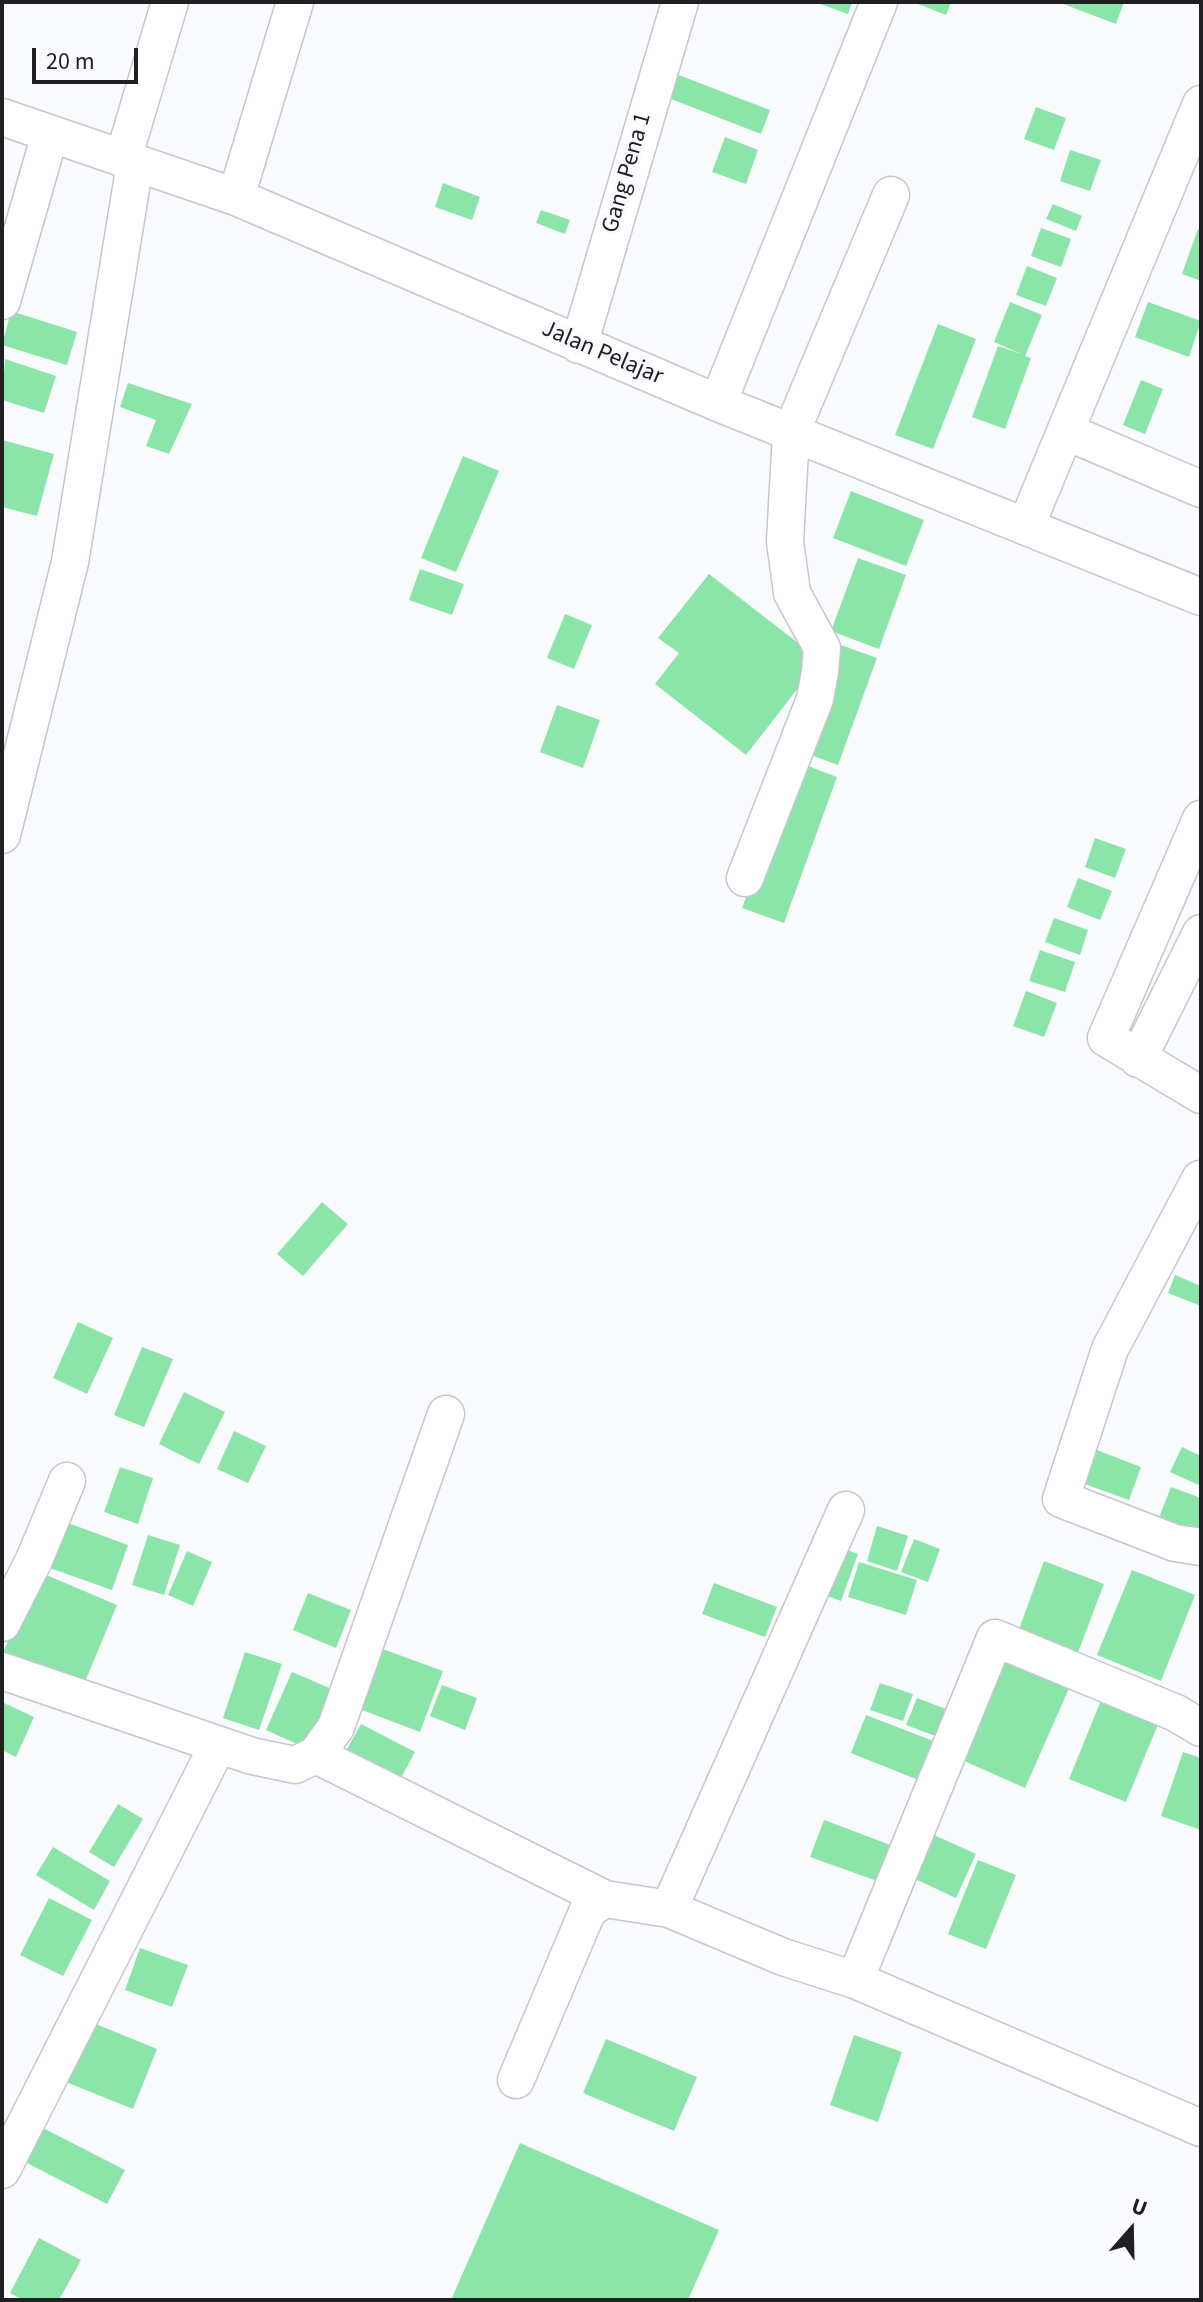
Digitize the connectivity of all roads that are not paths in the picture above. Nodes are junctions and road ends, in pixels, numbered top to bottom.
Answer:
1 (170, 2) edge
2 (295, 2) edge
3 (680, 2) edge
4 (879, 2) edge
5 (1201, 104) edge
6 (2, 117) edge
7 (50, 134) junction
8 (129, 161) junction
9 (891, 195) dead end
10 (236, 197) junction
11 (2, 301) edge
12 (579, 345) junction
13 (718, 403) junction
14 (1067, 432) junction
15 (791, 433) junction
16 (1201, 489) edge
17 (1026, 526) junction
18 (1201, 597) edge
19 (1201, 819) edge
20 (2, 835) edge
21 (745, 878) dead end
22 (1201, 933) edge
23 (1138, 1059) junction
24 (1201, 1095) edge
25 (1201, 1179) edge
26 (446, 1414) dead end
27 (67, 1481) dead end
28 (846, 1510) dead end
29 (1201, 1547) edge
30 (2, 1623) edge
31 (2, 1671) edge
32 (1201, 1728) edge
33 (217, 1747) junction
34 (316, 1755) junction
35 (605, 1899) junction
36 (669, 1909) junction
37 (855, 1980) junction
38 (516, 2080) dead end
39 (1201, 2128) edge
40 (2, 2170) edge

1 - 8 street
2 - 10 street
3 - 12 street, Gang Pena 1
4 - 13 street
5 - 14 street
6 - 7 street, Jalan Pelajar
7 - 8 street, Jalan Pelajar
7 - 11 street
8 - 10 street, Jalan Pelajar
8 - 20 street
9 - 15 street
10 - 12 street, Jalan Pelajar
12 - 13 street, Jalan Pelajar
13 - 15 street, Jalan Pelajar
14 - 16 street
14 - 17 street
15 - 17 street, Jalan Pelajar
15 - 21 street
17 - 18 street, Jalan Pelajar
19 - 23 street
22 - 23 street
23 - 24 street
25 - 29 street
26 - 34 street
27 - 30 street
28 - 36 street
31 - 33 street
32 - 37 street
33 - 34 street
33 - 40 street
34 - 35 street
35 - 36 street
35 - 38 street
36 - 37 street
37 - 39 street

